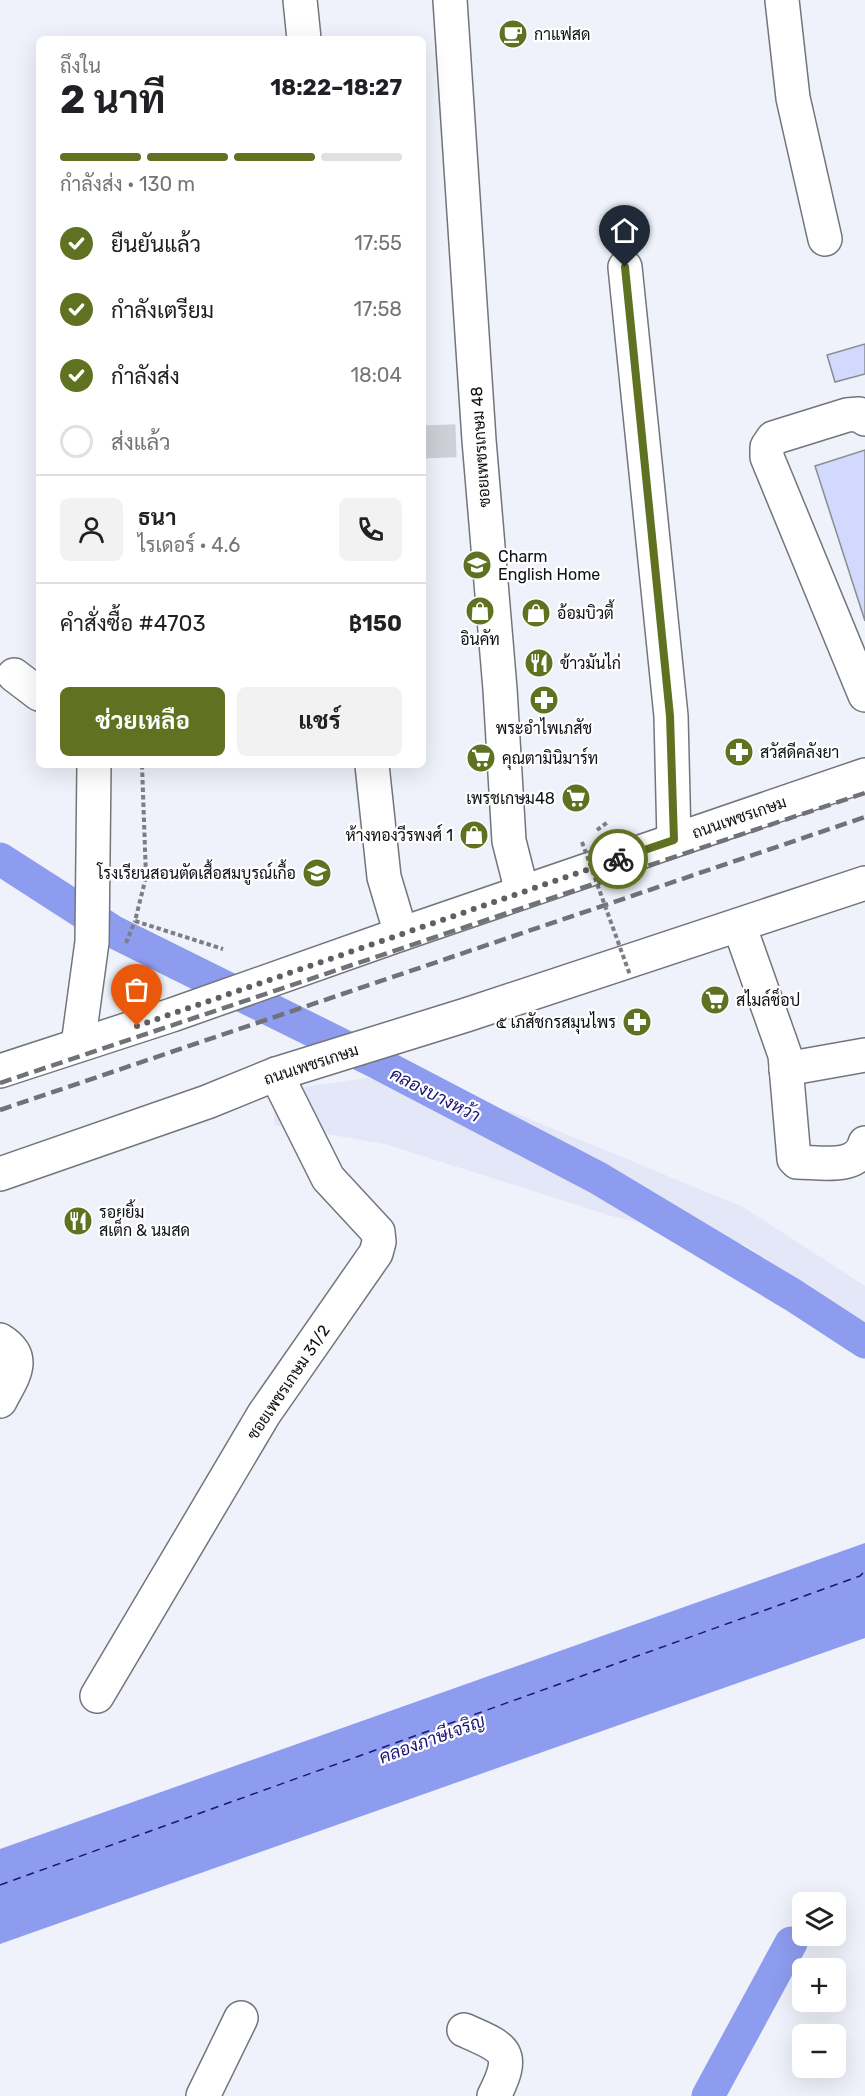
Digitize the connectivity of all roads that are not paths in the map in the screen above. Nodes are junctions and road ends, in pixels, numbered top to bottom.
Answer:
1 (300, 0) edge
2 (450, 0) edge
3 (782, 0) edge
4 (304, 36) edge
5 (825, 239) dead end
6 (625, 267) dead end
7 (865, 419) edge
8 (865, 695) edge
9 (94, 768) edge
10 (372, 768) edge
11 (865, 775) edge
12 (674, 840) junction
13 (865, 883) edge
14 (522, 892) junction
15 (739, 925) junction
16 (401, 934) junction
17 (78, 1045) junction
18 (865, 1055) edge
19 (786, 1069) junction
20 (0, 1071) edge
21 (276, 1074) junction
22 (865, 1143) edge
23 (0, 1174) edge
24 (0, 1340) edge
25 (0, 1401) edge
26 (97, 1696) dead end
27 (241, 2018) dead end
28 (464, 2030) dead end
29 (203, 2096) edge
30 (494, 2096) edge

1 - 4 street
2 - 14 street, ซอยเพชรเกษม 48
3 - 5 street
6 - 12 street
7 - 8 street
9 - 17 street
10 - 16 street
11 - 12 street, ถนนเพชรเกษม
12 - 14 street, ถนนเพชรเกษม
13 - 15 street, ถนนเพชรเกษม
14 - 16 street, ถนนเพชรเกษม
15 - 19 street
15 - 21 street, ถนนเพชรเกษม
16 - 17 street, ถนนเพชรเกษม
17 - 20 street, ถนนเพชรเกษม
18 - 19 street
19 - 22 street
21 - 23 street, ถนนเพชรเกษม
21 - 26 street, ซอยเพชรเกษม 31/2
24 - 25 street
27 - 29 street
28 - 30 street

